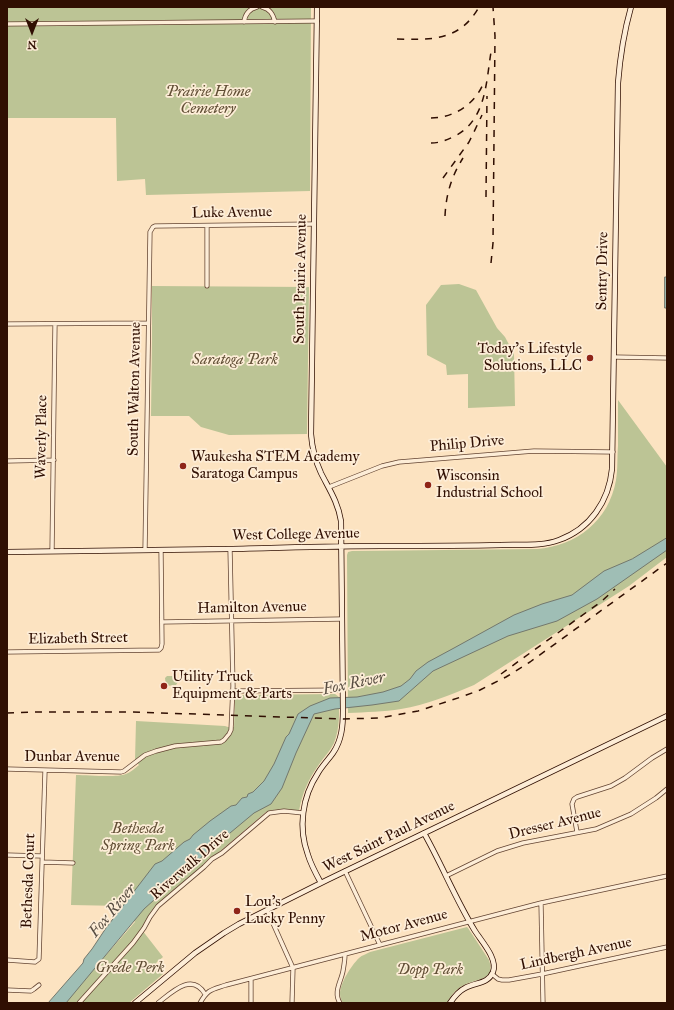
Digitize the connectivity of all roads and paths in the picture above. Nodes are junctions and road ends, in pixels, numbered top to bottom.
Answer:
1 (257, 7) edge
2 (262, 7) edge
3 (317, 7) edge
4 (631, 7) edge
5 (317, 21) junction
6 (244, 22) junction
7 (275, 22) junction
8 (7, 24) edge
9 (314, 224) junction
10 (207, 226) junction
11 (151, 230) joint
12 (207, 286) dead end
13 (148, 323) junction
14 (7, 324) edge
15 (55, 324) junction
16 (614, 357) junction
17 (667, 358) edge
18 (613, 452) junction
19 (54, 460) junction
20 (7, 461) edge
21 (329, 487) junction
22 (582, 528) joint
23 (342, 546) junction
24 (230, 549) junction
25 (145, 550) junction
26 (161, 550) junction
27 (52, 551) junction
28 (7, 552) edge
29 (342, 619) junction
30 (232, 621) junction
31 (162, 622) junction
32 (7, 652) edge
33 (343, 690) junction
34 (232, 691) junction
35 (667, 716) edge
36 (667, 749) edge
37 (7, 770) edge
38 (45, 771) junction
39 (667, 789) edge
40 (303, 813) junction
41 (577, 832) junction
42 (424, 833) junction
43 (7, 855) edge
44 (42, 856) junction
45 (42, 862) junction
46 (73, 863) dead end
47 (345, 871) junction
48 (446, 876) junction
49 (667, 876) edge
50 (321, 883) junction
51 (541, 903) junction
52 (267, 910) junction
53 (470, 922) junction
54 (380, 944) junction
55 (667, 947) edge
56 (345, 954) junction
57 (7, 960) edge
58 (293, 968) junction
59 (492, 974) junction
60 (542, 974) junction
61 (251, 979) junction
62 (38, 985) dead end
63 (7, 990) edge
64 (205, 994) junction
65 (79, 1003) edge
66 (135, 1003) edge
67 (158, 1003) edge
68 (200, 1003) edge
69 (251, 1003) edge
70 (292, 1003) edge
71 (340, 1003) edge
72 (450, 1003) edge
73 (543, 1003) edge

1 - 6 street
2 - 7 street
3 - 5 street, South Prairie Avenue
4 - 16 street, Sentry Drive
5 - 7 street
5 - 9 street, South Prairie Avenue
6 - 7 street
6 - 8 street
9 - 10 street, Luke Avenue
9 - 21 street, South Prairie Avenue
10 - 11 street, Luke Avenue
10 - 12 street
11 - 13 street, South Walton Avenue
13 - 15 street
13 - 25 street, South Walton Avenue
14 - 15 street
15 - 19 street, Waverly Place
16 - 17 street
16 - 18 street, Sentry Drive
18 - 21 street, Philip Drive
18 - 22 street, Sentry Drive
19 - 20 street
19 - 27 street, Waverly Place
21 - 23 street, South Prairie Avenue
22 - 23 street, West College Avenue
23 - 24 street, West College Avenue
23 - 29 street, South Prairie Avenue
24 - 26 street, West College Avenue
24 - 30 street, Dunbar Avenue
25 - 26 street, West College Avenue
25 - 27 street, West College Avenue
26 - 31 street
27 - 28 street, West College Avenue
29 - 30 street, Hamilton Avenue
29 - 33 street, South Prairie Avenue
30 - 31 street, Hamilton Avenue
30 - 34 street, Dunbar Avenue
31 - 32 street, Elizabeth Street
33 - 34 street
33 - 40 street, South Prairie Avenue
34 - 38 street, Dunbar Avenue
35 - 42 street, West Saint Paul Avenue
36 - 41 street
37 - 38 street, Dunbar Avenue
38 - 44 street, Bethesda Court
39 - 41 street, Dresser Avenue
40 - 50 street, South Prairie Avenue
40 - 65 street, Riverwalk Drive
41 - 48 street, Dresser Avenue
42 - 47 street, West Saint Paul Avenue
42 - 48 street
43 - 44 street
44 - 45 street, Bethesda Court
45 - 46 street
45 - 57 street, Bethesda Court
47 - 50 street, West Saint Paul Avenue
47 - 54 street
48 - 53 street
49 - 51 street, Motor Avenue
50 - 52 street, West Saint Paul Avenue
51 - 53 street, Motor Avenue
51 - 60 street
52 - 58 street
52 - 66 street, West Saint Paul Avenue
53 - 54 street, Motor Avenue
53 - 59 street
54 - 56 street, Motor Avenue
55 - 60 street, Lindbergh Avenue
56 - 58 street, Motor Avenue
56 - 71 street
58 - 61 street, Motor Avenue
58 - 70 street
59 - 60 street, Lindbergh Avenue
59 - 72 street
60 - 73 street
61 - 64 street, Motor Avenue
61 - 69 street
62 - 63 street
64 - 67 street
64 - 68 street

